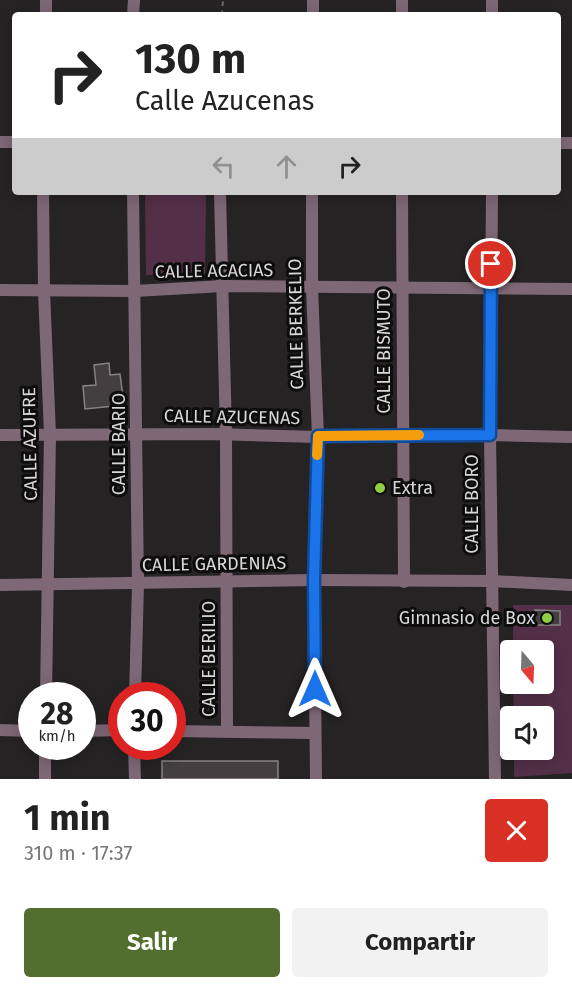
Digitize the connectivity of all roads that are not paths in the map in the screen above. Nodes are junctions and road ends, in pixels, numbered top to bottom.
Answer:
1 (43, 195) edge
2 (133, 195) edge
3 (220, 195) edge
4 (312, 195) edge
5 (402, 195) edge
6 (492, 195) edge
7 (223, 286) junction
8 (312, 288) junction
9 (401, 288) junction
10 (490, 288) junction
11 (572, 288) edge
12 (0, 290) edge
13 (44, 291) junction
14 (135, 291) junction
15 (50, 434) junction
16 (137, 434) junction
17 (226, 434) junction
18 (0, 435) edge
19 (402, 435) junction
20 (490, 435) junction
21 (318, 436) junction
22 (572, 437) edge
23 (314, 580) junction
24 (491, 581) junction
25 (227, 582) junction
26 (404, 582) junction
27 (48, 583) junction
28 (138, 584) junction
29 (0, 585) edge
30 (572, 585) edge
31 (46, 682) edge
32 (135, 682) edge
33 (0, 730) edge
34 (18, 731) edge
35 (186, 731) edge
36 (227, 731) junction
37 (315, 733) junction
38 (45, 760) edge
39 (134, 760) edge
40 (45, 779) edge
41 (135, 779) edge
42 (316, 779) edge
43 (495, 779) edge

1 - 13 street, CALLE AZUFRE
2 - 14 street, CALLE BARIO
3 - 7 street, CALLE BERILIO
4 - 8 street, CALLE BERKELIO
5 - 9 street, CALLE BISMUTO
6 - 10 street, CALLE BORO
7 - 8 street, CALLE ACACIAS
7 - 14 street, CALLE ACACIAS
7 - 17 street, CALLE BERILIO
8 - 9 street, CALLE ACACIAS
8 - 21 street, CALLE BERKELIO
9 - 10 street, CALLE ACACIAS
9 - 19 street, CALLE BISMUTO
10 - 11 street, CALLE ACACIAS
10 - 20 street, CALLE BORO
12 - 13 street, CALLE ACACIAS
13 - 14 street, CALLE ACACIAS
13 - 15 street, CALLE AZUFRE
14 - 16 street, CALLE BARIO
15 - 16 street, CALLE AZUCENAS
15 - 18 street, CALLE AZUCENAS
15 - 27 street, CALLE AZUFRE
16 - 17 street, CALLE AZUCENAS
16 - 28 street, CALLE BARIO
17 - 21 street, CALLE AZUCENAS
17 - 25 street, CALLE BERILIO
19 - 20 street, CALLE AZUCENAS
19 - 21 street, CALLE AZUCENAS
19 - 26 street, CALLE BISMUTO
20 - 22 street, CALLE AZUCENAS
20 - 24 street, CALLE BORO
21 - 23 street, CALLE BERKELIO
23 - 25 street, CALLE GARDENIAS
23 - 26 street, CALLE GARDENIAS
23 - 37 street, CALLE BERKELIO
24 - 26 street, CALLE GARDENIAS
24 - 30 street, CALLE GARDENIAS
24 - 43 street, CALLE BORO
25 - 28 street, CALLE GARDENIAS
25 - 36 street, CALLE BERILIO
27 - 28 street, CALLE GARDENIAS
27 - 29 street, CALLE GARDENIAS
27 - 31 street, CALLE AZUFRE
28 - 32 street, CALLE BARIO
33 - 34 street
35 - 36 street
36 - 37 street
37 - 42 street, CALLE BERKELIO
38 - 40 street
39 - 41 street

